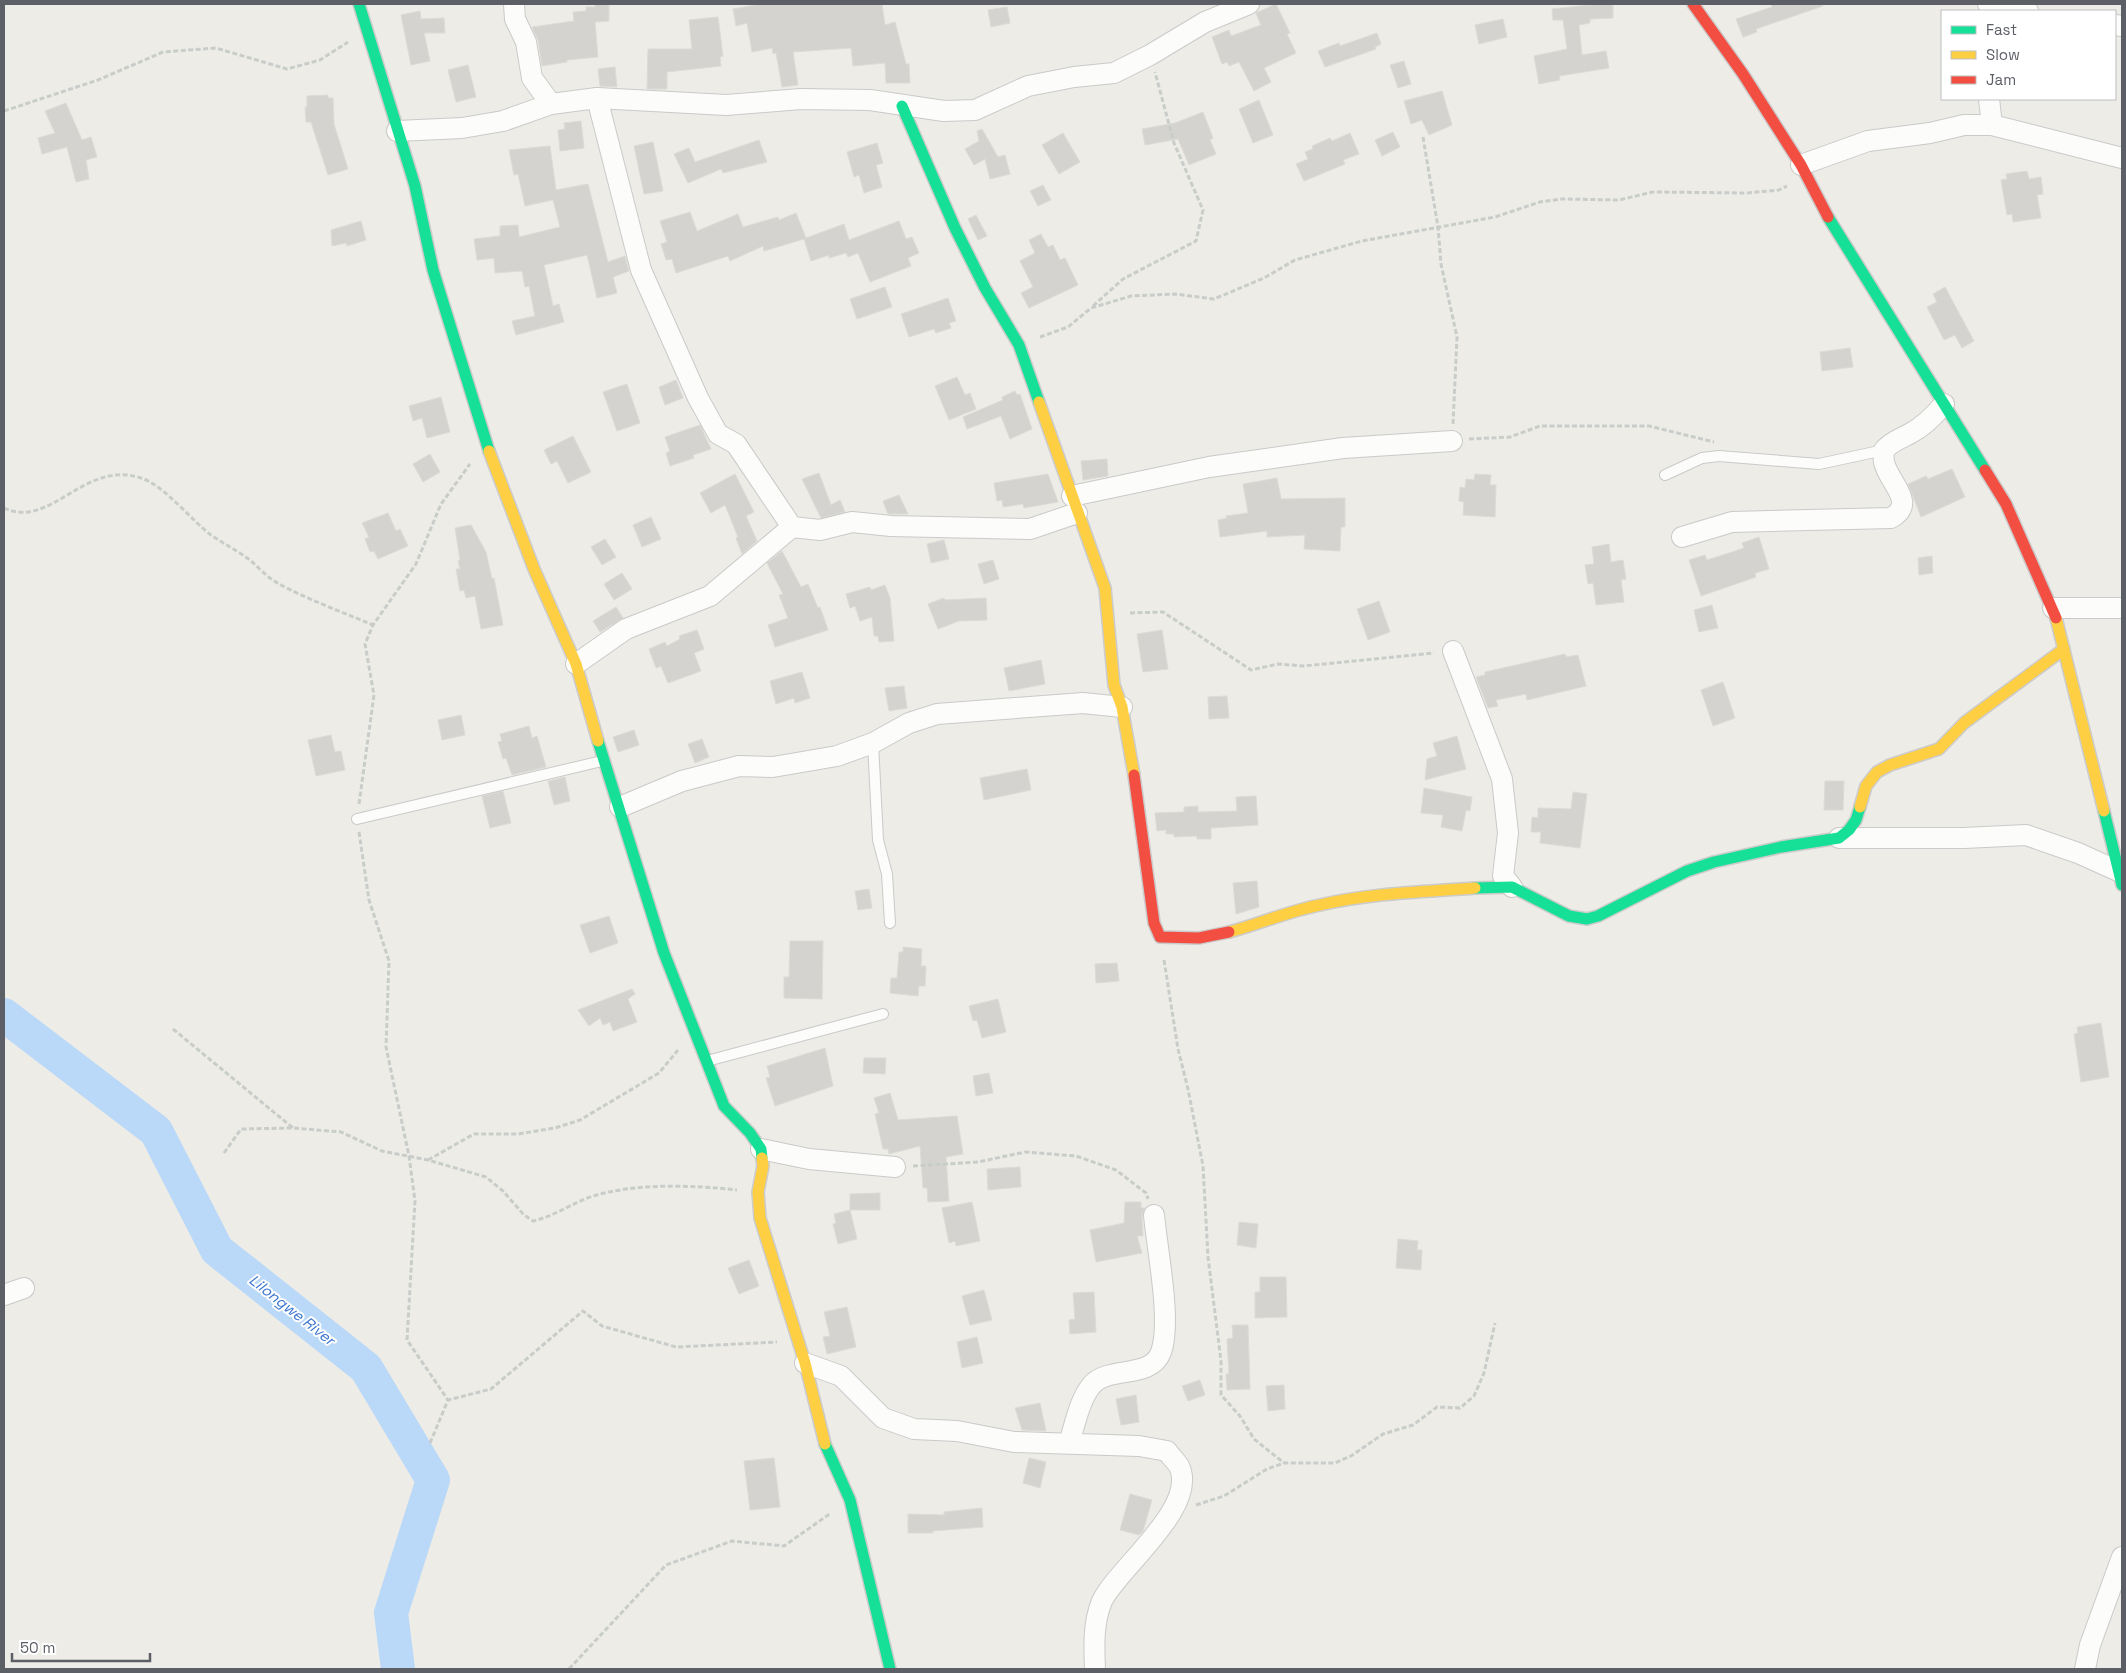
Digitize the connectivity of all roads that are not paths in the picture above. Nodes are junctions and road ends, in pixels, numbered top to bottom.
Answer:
1 (359, 4) edge
2 (514, 4) edge
3 (1249, 4) edge
4 (1693, 4) edge
5 (1988, 4) edge
6 (2022, 10) edge
7 (598, 98) junction
8 (1989, 100) edge
9 (551, 104) junction
10 (902, 106) junction
11 (1992, 125) junction
12 (397, 131) junction
13 (2122, 158) edge
14 (1804, 170) junction
15 (1944, 404) junction
16 (1452, 441) road end
17 (1884, 450) junction
18 (1665, 475) dead end
19 (1075, 505) junction
20 (792, 527) junction
21 (1682, 537) dead end
22 (2053, 608) junction
23 (2122, 608) edge
24 (2064, 649) junction
25 (1453, 651) road end
26 (576, 664) junction
27 (1122, 707) junction
28 (873, 743) junction
29 (603, 760) junction
30 (620, 806) junction
31 (356, 819) road end
32 (1839, 838) junction
33 (2120, 878) edge
34 (1512, 887) junction
35 (890, 924) dead end
36 (883, 1014) dead end
37 (706, 1061) junction
38 (762, 1149) junction
39 (895, 1167) road end
40 (1154, 1215) road end
41 (24, 1288) dead end
42 (4, 1295) edge
43 (805, 1363) junction
44 (1069, 1443) junction
45 (2122, 1557) edge
46 (890, 1669) edge
47 (1095, 1669) edge
48 (2085, 1669) edge

1 - 12 street
2 - 9 street
3 - 10 street
4 - 14 street
5 - 6 street
7 - 9 street
7 - 10 street
7 - 20 street
8 - 11 street
9 - 12 street
10 - 19 street
11 - 13 street
11 - 14 street
12 - 26 street
14 - 15 street
15 - 17 street
15 - 22 street
16 - 19 street
17 - 18 lane
17 - 21 street
19 - 20 street
19 - 27 street
20 - 26 street
22 - 23 street
22 - 24 street
24 - 32 street
24 - 33 street
25 - 34 street
26 - 29 street
27 - 28 street
27 - 34 street
28 - 30 street
28 - 35 lane
29 - 30 street
29 - 31 lane
30 - 37 street
32 - 33 street
32 - 34 street
36 - 37 lane
37 - 38 street
38 - 39 street
38 - 43 street
40 - 44 street
41 - 42 street
43 - 44 street
43 - 46 street
44 - 47 street
45 - 48 street

